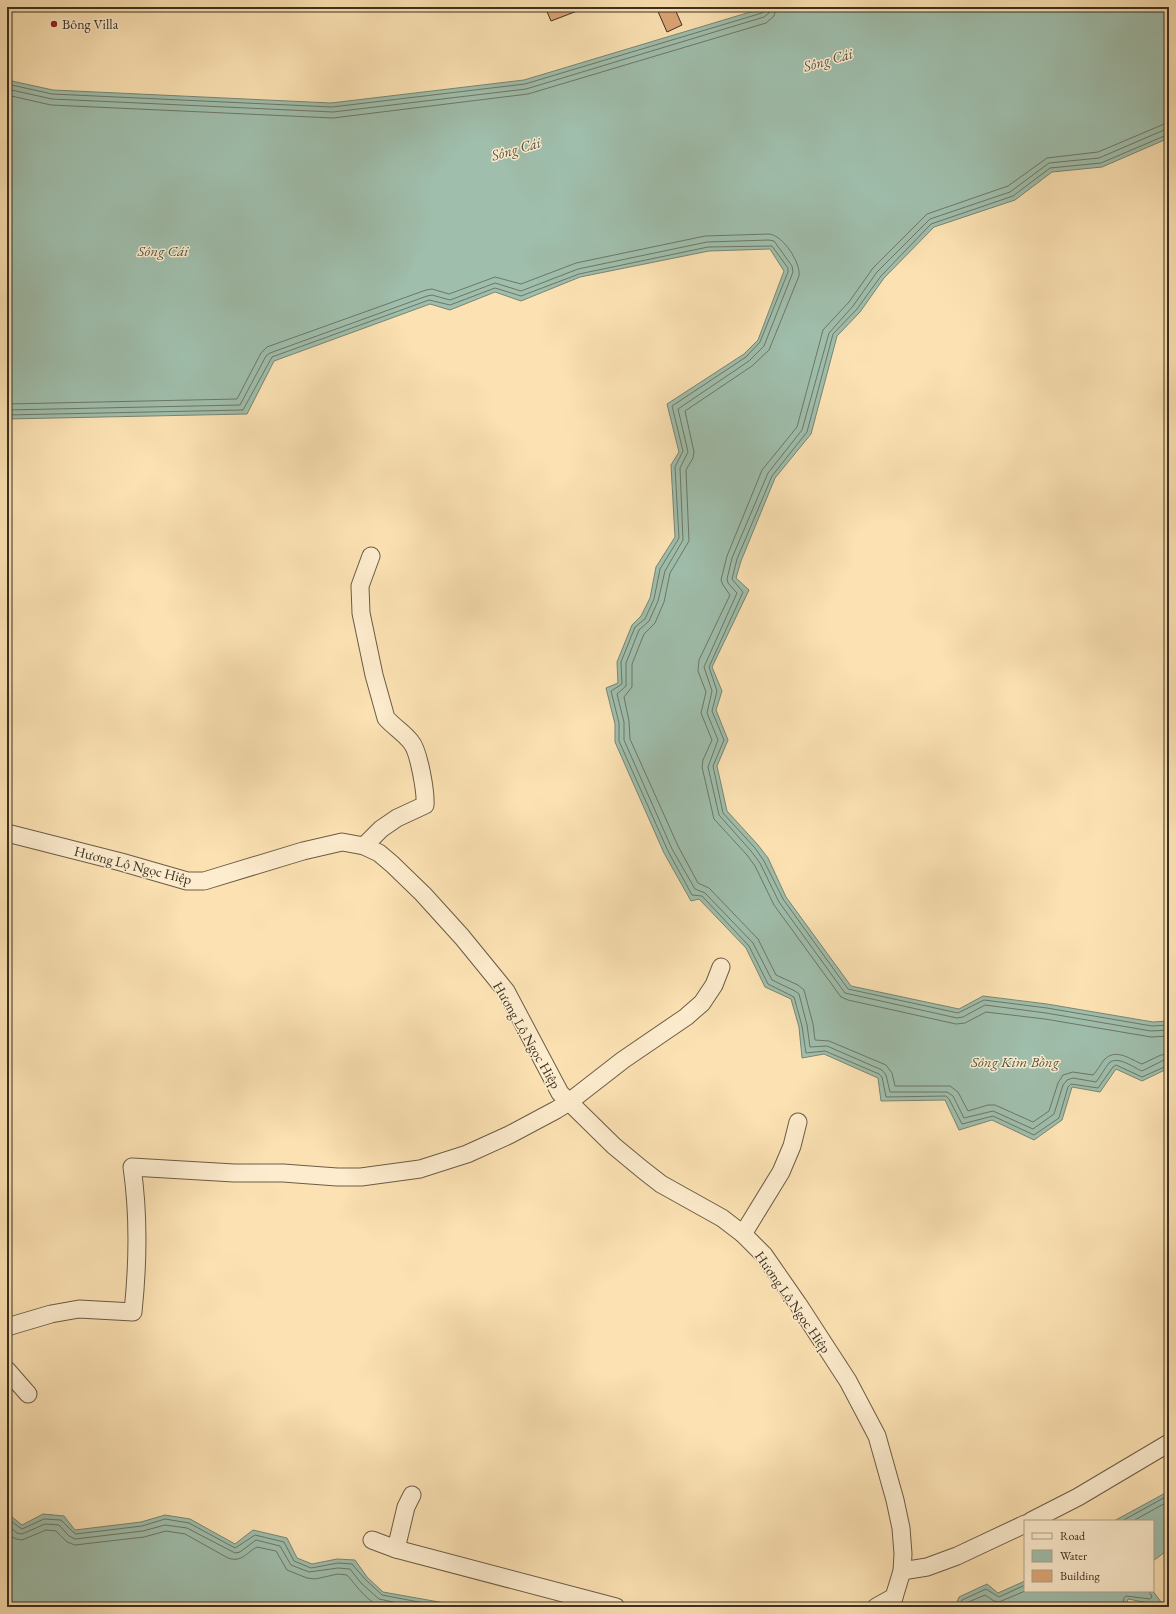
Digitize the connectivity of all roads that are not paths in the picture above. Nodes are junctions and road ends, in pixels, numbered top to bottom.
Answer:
1 (371, 556) dead end
2 (7, 833) edge
3 (364, 846) junction
4 (721, 967) dead end
5 (569, 1102) junction
6 (798, 1122) dead end
7 (743, 1234) junction
8 (7, 1327) edge
9 (7, 1370) edge
10 (28, 1394) dead end
11 (1169, 1443) edge
12 (412, 1495) dead end
13 (1033, 1520) edge
14 (1024, 1524) edge
15 (372, 1540) dead end
16 (396, 1549) junction
17 (902, 1571) junction
18 (893, 1602) edge
19 (616, 1607) edge
20 (876, 1607) edge

1 - 3 street
2 - 3 street, Hương Lộ Ngọc Hiệp
3 - 5 street, Hương Lộ Ngọc Hiệp
4 - 5 street
5 - 7 street, Hương Lộ Ngọc Hiệp
5 - 8 street
6 - 7 street
7 - 17 street, Hương Lộ Ngọc Hiệp
9 - 10 street
11 - 13 street
12 - 16 street
14 - 17 street
15 - 16 street
16 - 19 street
17 - 18 street, Hương Lộ Ngọc Hiệp
18 - 20 street

